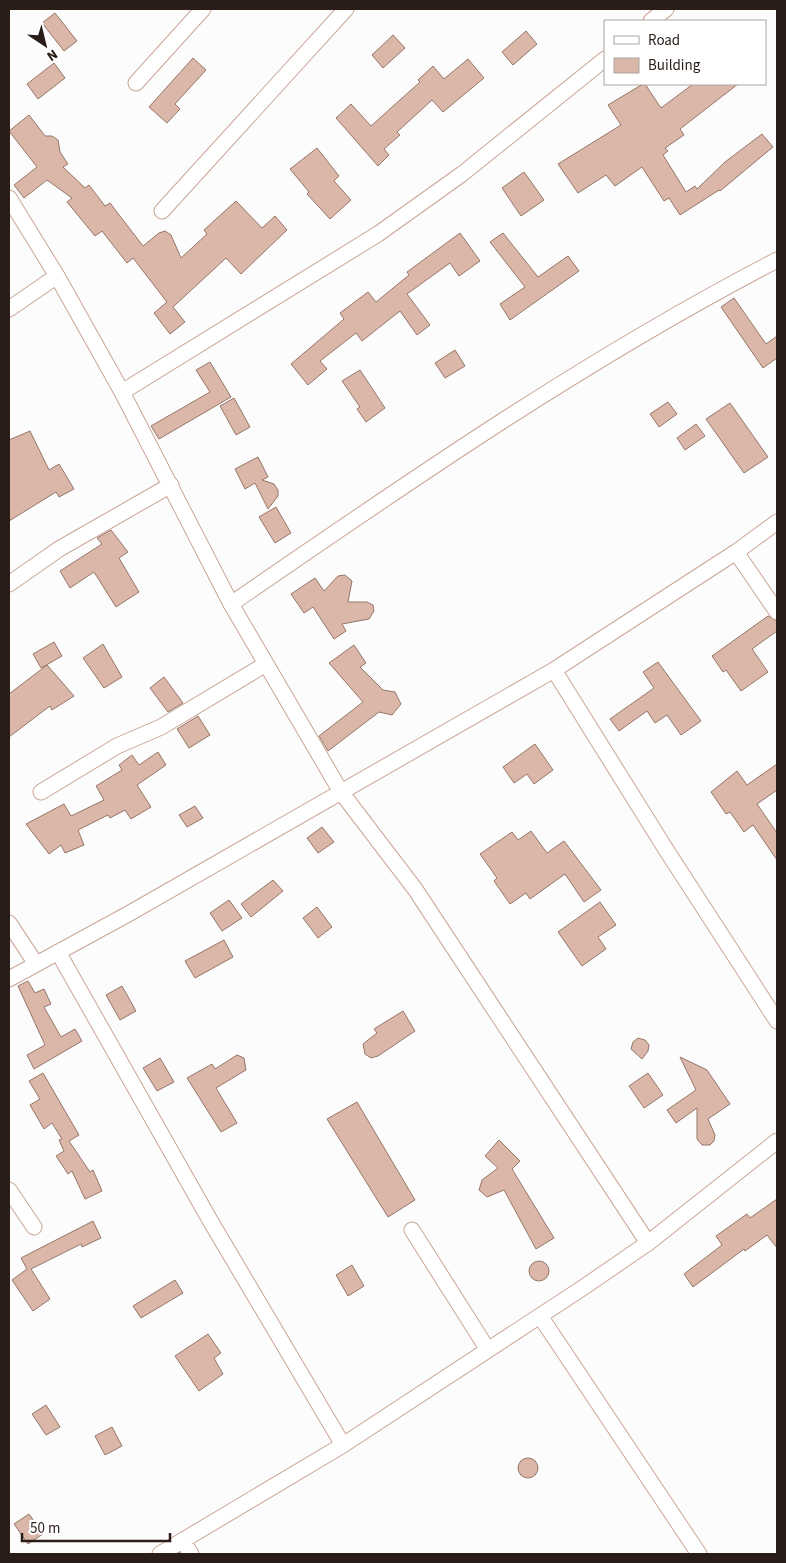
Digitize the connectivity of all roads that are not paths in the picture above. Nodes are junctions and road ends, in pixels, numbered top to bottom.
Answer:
1 (203, 9) edge
2 (346, 9) edge
3 (666, 9) edge
4 (652, 20) edge
5 (604, 61) edge
6 (136, 83) dead end
7 (9, 198) edge
8 (162, 211) dead end
9 (777, 260) edge
10 (57, 276) junction
11 (9, 309) edge
12 (122, 392) junction
13 (171, 486) junction
14 (777, 522) edge
15 (736, 552) junction
16 (9, 584) edge
17 (231, 604) junction
18 (777, 612) edge
19 (266, 664) junction
20 (554, 670) junction
21 (41, 792) dead end
22 (341, 792) junction
23 (9, 923) edge
24 (58, 952) junction
25 (36, 964) junction
26 (9, 980) edge
27 (777, 1021) edge
28 (777, 1141) edge
29 (9, 1190) edge
30 (34, 1228) dead end
31 (412, 1230) dead end
32 (648, 1243) junction
33 (540, 1316) junction
34 (488, 1350) junction
35 (343, 1445) junction
36 (183, 1541) junction
37 (160, 1554) edge
38 (191, 1554) edge
39 (699, 1554) edge

1 - 6 street
2 - 8 street
3 - 4 street
5 - 12 street
7 - 10 street
9 - 17 street
10 - 11 street
10 - 12 street
12 - 13 street
13 - 16 street
13 - 17 street
14 - 15 street
15 - 18 street
15 - 20 street
17 - 19 street
19 - 21 street
19 - 22 street
20 - 22 street
20 - 27 street
22 - 24 street
22 - 32 street
23 - 25 street
24 - 25 street
24 - 35 street
25 - 26 street
28 - 32 street
29 - 30 street
31 - 34 street
32 - 33 street
33 - 34 street
33 - 39 street
34 - 35 street
35 - 36 street
36 - 37 street
36 - 38 street

